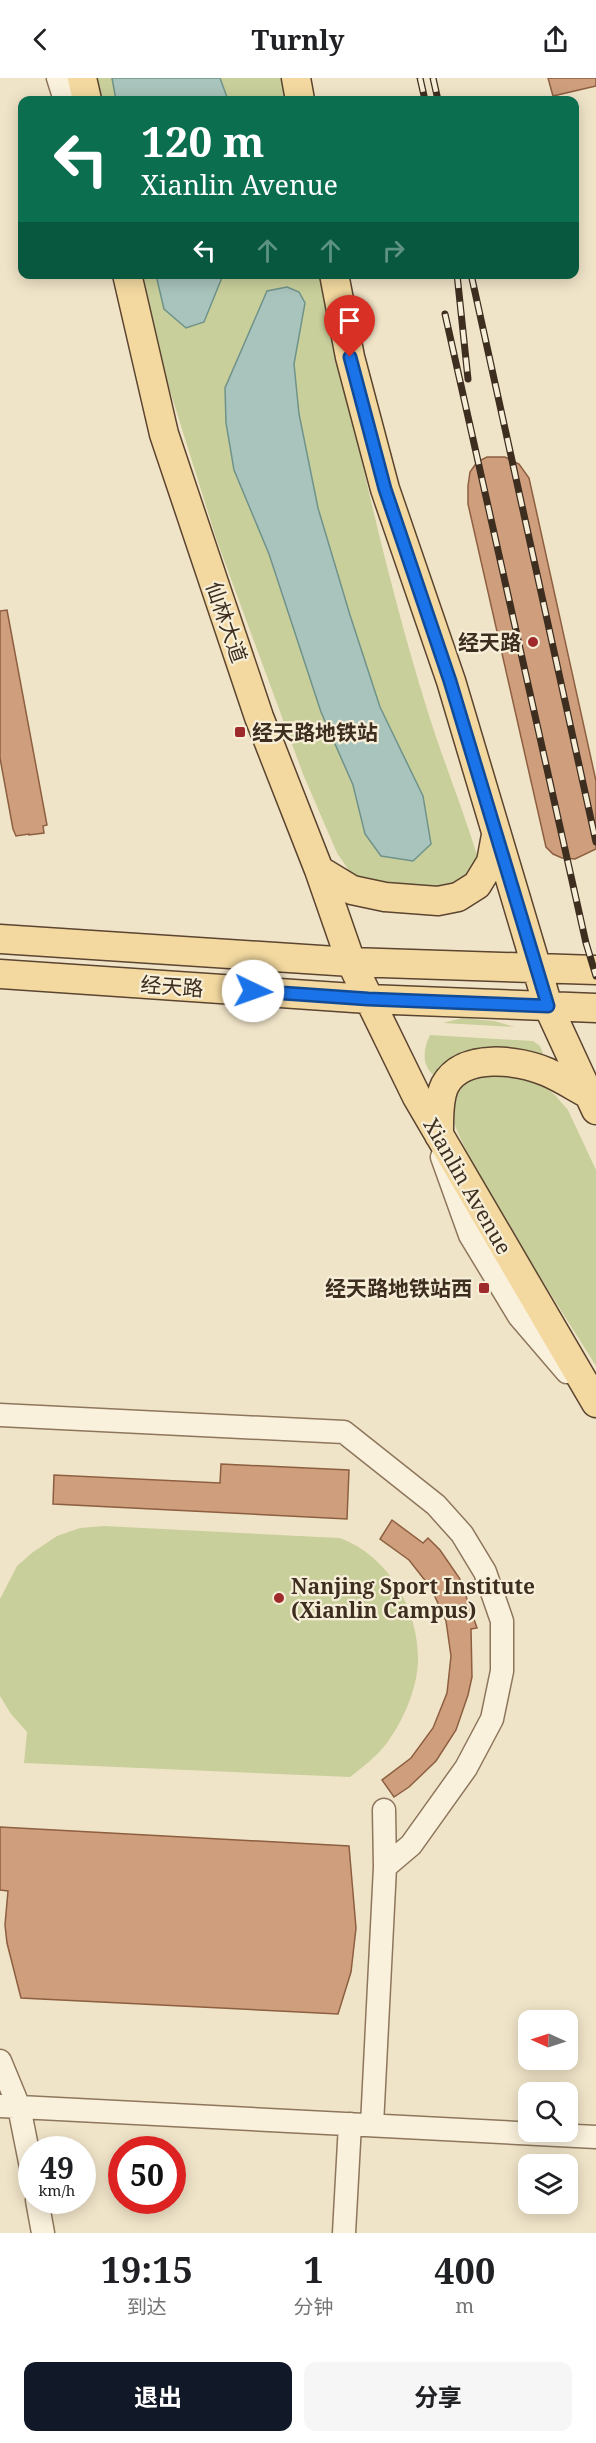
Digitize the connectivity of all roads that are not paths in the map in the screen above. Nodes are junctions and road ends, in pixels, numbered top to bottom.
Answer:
1 (58, 78) edge
2 (82, 78) edge
3 (296, 78) edge
4 (310, 78) edge
5 (64, 96) edge
6 (86, 96) edge
7 (299, 96) edge
8 (309, 96) edge
9 (128, 279) edge
10 (335, 279) edge
11 (496, 834) junction
12 (319, 870) junction
13 (0, 939) edge
14 (351, 962) junction
15 (535, 968) junction
16 (596, 970) edge
17 (0, 974) edge
18 (368, 999) junction
19 (548, 1006) junction
20 (596, 1008) edge
21 (417, 1097) junction
22 (592, 1102) edge
23 (439, 1136) junction
24 (596, 1405) edge
25 (0, 1415) edge
26 (384, 1810) dead end
27 (385, 1867) junction
28 (0, 2061) edge
29 (9, 2106) edge
30 (361, 2125) junction
31 (19, 2136) edge
32 (596, 2136) edge
33 (40, 2214) edge
34 (44, 2233) edge
35 (344, 2233) edge

1 - 5 street
2 - 6 main road
3 - 7 main road
4 - 8 street
9 - 12 main road, 仙林大道
10 - 11 main road
11 - 12 main road
11 - 15 main road
12 - 14 main road, 仙林大道
13 - 14 main road, 经天路
14 - 15 main road, 经天路
14 - 18 main road, Xianlin Avenue
15 - 16 main road, 经天路
15 - 19 main road
17 - 18 main road, 经天路
18 - 19 main road, 经天路
18 - 21 main road, Xianlin Avenue
19 - 20 main road, 经天路
19 - 22 main road
21 - 23 main road, Xianlin Avenue
21 - 24 street
22 - 23 main road
23 - 24 main road, Xianlin Avenue
25 - 27 street
26 - 27 street
27 - 30 street
28 - 29 street
29 - 30 street
29 - 31 street
30 - 32 street
30 - 35 street
33 - 34 street

